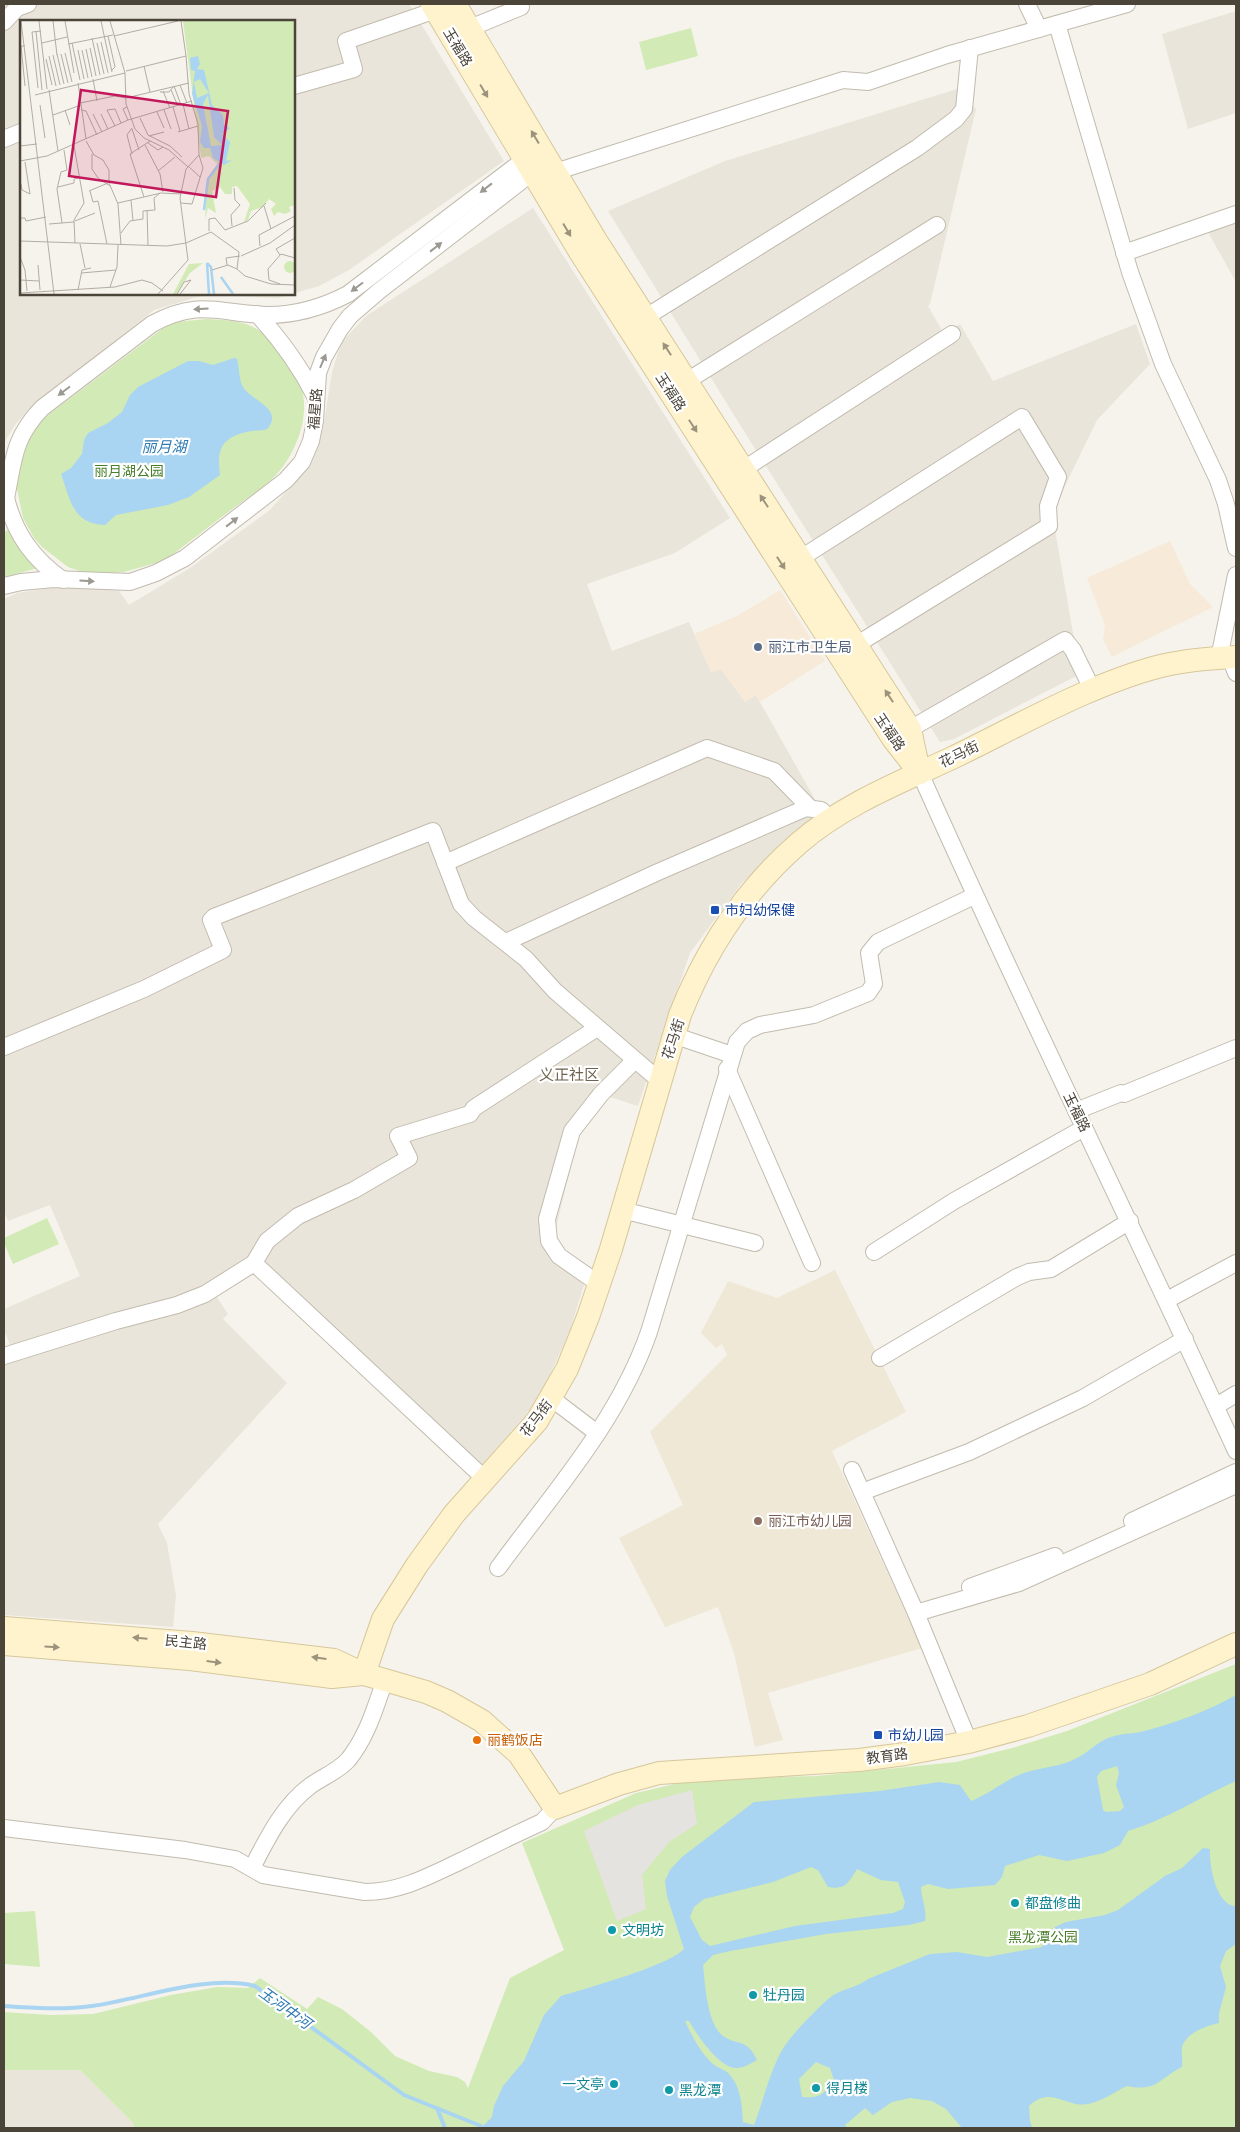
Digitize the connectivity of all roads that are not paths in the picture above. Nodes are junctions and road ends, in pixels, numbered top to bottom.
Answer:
1 (28, 4) edge
2 (520, 4) edge
3 (1027, 4) edge
4 (1127, 4) edge
5 (441, 6) edge
6 (4, 22) edge
7 (1057, 24) junction
8 (470, 28) junction
9 (1039, 29) junction
10 (970, 48) junction
11 (295, 86) edge
12 (20, 132) edge
13 (4, 139) edge
14 (529, 165) junction
15 (555, 172) junction
16 (1236, 214) edge
17 (937, 225) dead end
18 (1124, 253) junction
19 (257, 314) junction
20 (646, 317) junction
21 (952, 334) dead end
22 (687, 381) junction
23 (316, 400) junction
24 (744, 469) junction
25 (5, 503) edge
26 (1236, 548) edge
27 (801, 558) junction
28 (1236, 575) edge
29 (63, 580) junction
30 (4, 586) edge
31 (856, 644) junction
32 (1230, 661) edge
33 (1093, 691) junction
34 (910, 729) junction
35 (920, 773) junction
36 (810, 808) junction
37 (831, 819) junction
38 (445, 863) junction
39 (974, 896) junction
40 (506, 942) junction
41 (597, 1028) junction
42 (673, 1035) junction
43 (4, 1047) edge
44 (1236, 1048) edge
45 (634, 1061) junction
46 (730, 1062) junction
47 (660, 1081) junction
48 (1076, 1110) junction
49 (1084, 1128) junction
50 (622, 1210) junction
51 (1130, 1221) junction
52 (680, 1224) junction
53 (756, 1243) dead end
54 (874, 1252) dead end
55 (254, 1263) junction
56 (812, 1263) dead end
57 (1236, 1263) edge
58 (599, 1284) junction
59 (1167, 1300) junction
60 (1185, 1339) junction
61 (4, 1356) edge
62 (880, 1358) dead end
63 (1236, 1394) edge
64 (551, 1398) junction
65 (1216, 1406) junction
66 (597, 1433) junction
67 (1236, 1450) edge
68 (852, 1470) dead end
69 (1236, 1472) edge
70 (485, 1479) junction
71 (1236, 1485) edge
72 (862, 1492) junction
73 (498, 1568) dead end
74 (919, 1608) junction
75 (4, 1628) edge
76 (4, 1644) edge
77 (1236, 1644) edge
78 (375, 1677) junction
79 (969, 1742) junction
80 (555, 1808) junction
81 (4, 1828) edge
82 (252, 1868) junction

1 - 6 street
2 - 8 street
3 - 9 street
4 - 7 street
5 - 8 street, 玉福路
5 - 11 street
5 -> 14 street, 玉福路
7 - 9 street
7 - 18 street
15 -> 8 street, 玉福路
9 - 10 street
10 - 15 street
10 - 20 street
12 - 13 street
14 -> 19 street
23 -> 14 street, 福星路
14 -> 35 street, 玉福路
15 - 20 street, 玉福路
16 - 18 street
17 - 22 street
18 - 26 street
19 - 23 street
19 -> 25 street
22 -> 20 street, 玉福路
21 - 24 street
22 - 24 street, 玉福路
29 -> 23 street, 福星路
27 -> 24 street, 玉福路
25 - 29 street
27 - 31 street, 玉福路
27 - 31 street
28 - 32 street
29 - 30 street, 福星路
34 -> 31 street, 玉福路
32 - 33 street, 花马街
33 - 34 street
33 - 35 street, 花马街
34 - 35 street, 玉福路
35 - 37 street, 花马街
35 - 39 street, 玉福路
36 - 37 street
36 - 38 street
36 - 40 street
37 - 42 street, 花马街
38 - 40 street
38 - 43 street
39 - 46 street
39 - 48 street, 玉福路
40 - 41 street
41 - 45 street
41 - 55 street
42 - 46 street
42 - 47 street, 花马街
44 - 48 street
45 - 47 street
45 - 58 street
46 - 52 street
46 - 56 street
47 - 50 street, 花马街
48 - 49 street, 玉福路
49 - 51 street, 玉福路
49 - 54 street
50 - 52 street
50 - 58 street, 花马街
51 - 59 street, 玉福路
51 - 62 street
52 - 53 street
52 - 66 street
55 - 61 street
55 - 70 street
57 - 59 street
58 - 64 street, 花马街
59 - 60 street, 玉福路
60 - 65 street, 玉福路
60 - 72 street
63 - 65 street
64 - 66 street
64 - 70 street, 花马街
65 - 67 street, 玉福路
66 - 73 street
68 - 72 street
69 - 74 street
70 - 78 street, 花马街
71 - 74 street
72 - 74 street
74 - 79 street
78 -> 75 street, 民主路
76 -> 78 street, 民主路
77 - 79 street, 教育路
78 - 80 street, 民主路
78 - 82 street
79 - 80 street, 教育路
80 - 82 street
81 - 82 street

